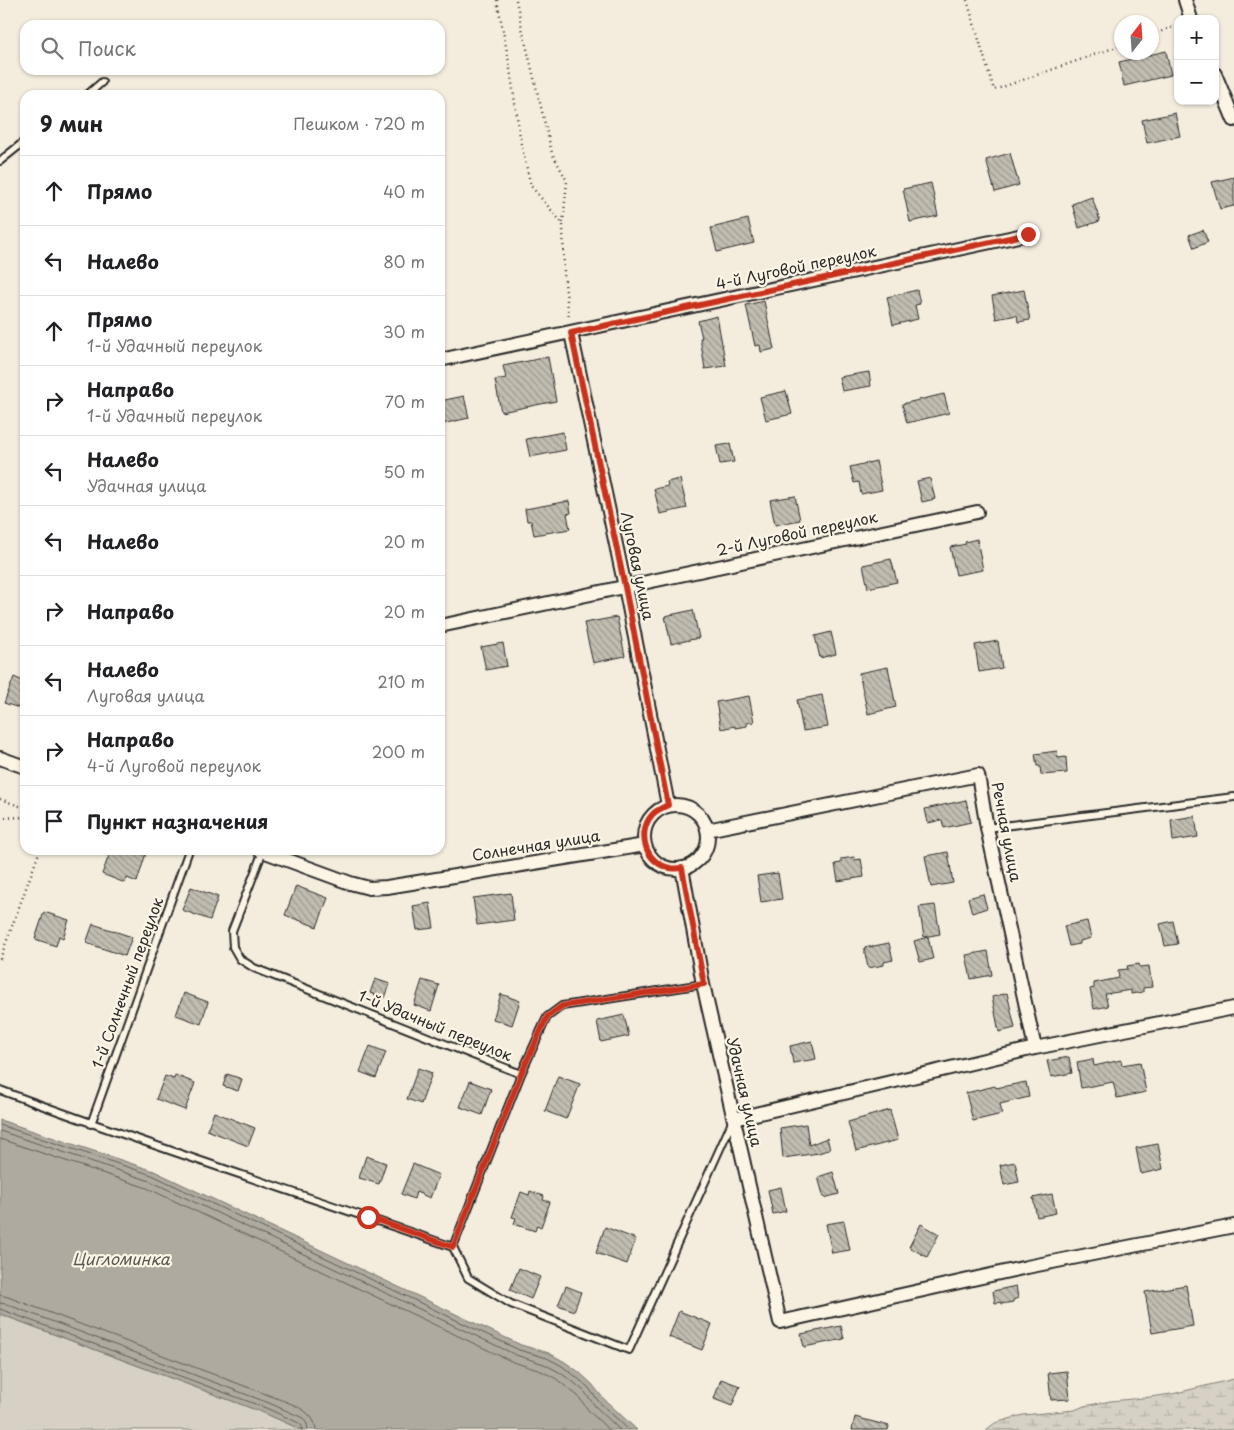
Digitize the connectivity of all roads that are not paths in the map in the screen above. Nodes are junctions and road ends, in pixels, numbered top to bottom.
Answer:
1 (1185, 0) edge
2 (1190, 15) edge
3 (102, 82) dead end
4 (1219, 84) edge
5 (93, 90) edge
6 (1234, 120) edge
7 (20, 145) edge
8 (0, 161) edge
9 (1028, 234) dead end
10 (571, 333) junction
11 (445, 359) edge
12 (977, 512) dead end
13 (625, 587) junction
14 (445, 625) edge
15 (0, 758) edge
16 (20, 765) edge
17 (1234, 797) edge
18 (668, 805) junction
19 (987, 828) junction
20 (707, 830) junction
21 (644, 845) junction
22 (187, 855) edge
23 (260, 855) edge
24 (275, 855) edge
25 (682, 868) junction
26 (704, 984) junction
27 (1234, 1008) edge
28 (1035, 1048) junction
29 (521, 1074) junction
30 (0, 1090) edge
31 (734, 1119) junction
32 (91, 1124) junction
33 (1234, 1226) edge
34 (453, 1247) junction

1 - 2 street
3 - 5 lane
4 - 6 street
7 - 8 lane
9 - 10 street, 4-й Луговой переулок
10 - 11 street, 4-й Луговой переулок
10 - 13 street, Луговая улица
12 - 13 street, 2-й Луговой переулок
13 - 14 street, 2-й Луговой переулок
13 - 18 street, Луговая улица
15 - 16 street
17 - 19 lane
18 - 20 street
18 - 21 street
19 - 20 street, Речная улица
19 - 28 street, Речная улица
20 - 25 street
21 - 24 street, Солнечная улица
21 - 25 street
22 - 32 lane, 1-й Солнечный переулок
23 - 29 lane, 1-й Удачный переулок
25 - 26 street, Удачная улица
26 - 29 lane, 1-й Удачный переулок
26 - 31 street, Удачная улица
27 - 28 street
28 - 31 street
29 - 34 lane
30 - 32 lane
31 - 33 street, Удачная улица
31 - 34 lane
32 - 34 lane

